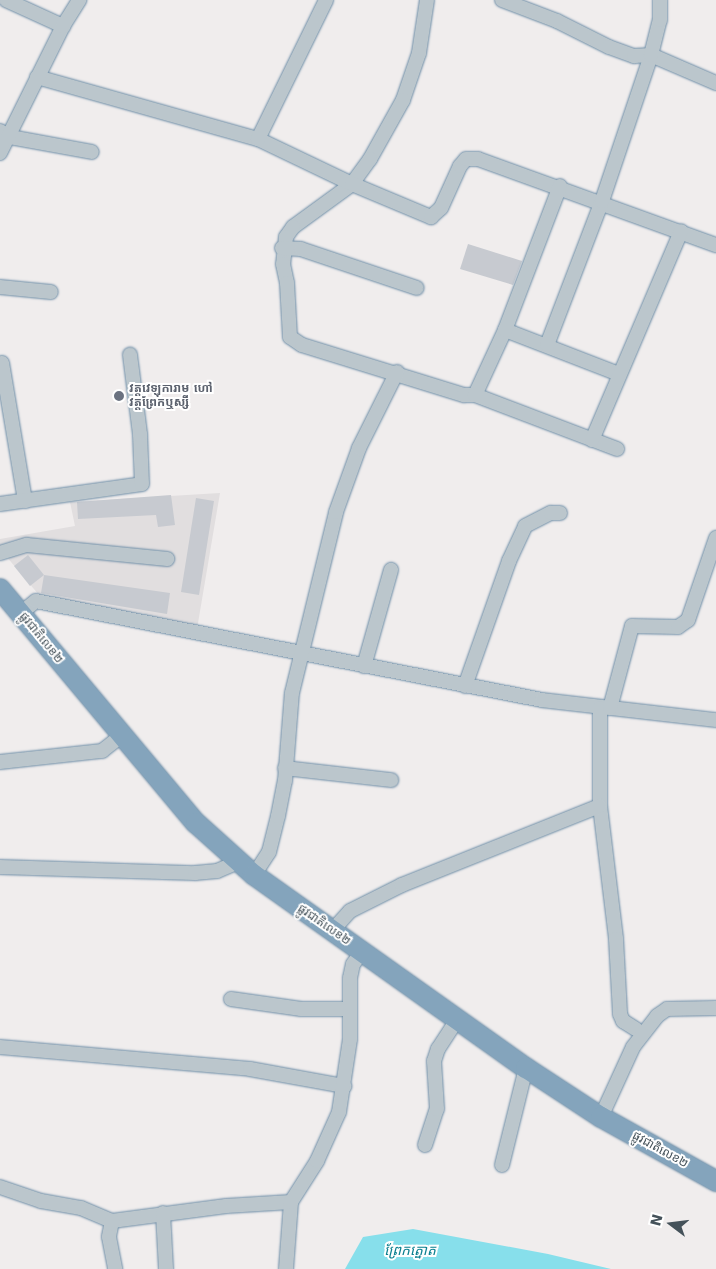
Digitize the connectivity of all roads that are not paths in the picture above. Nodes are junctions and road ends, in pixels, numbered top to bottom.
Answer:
1 (6, 0) edge
2 (79, 0) edge
3 (326, 0) edge
4 (427, 0) edge
5 (502, 0) edge
6 (660, 0) edge
7 (63, 26) junction
8 (651, 55) junction
9 (37, 77) junction
10 (716, 83) edge
11 (5, 134) edge
12 (258, 139) junction
13 (92, 152) dead end
14 (0, 153) edge
15 (352, 184) junction
16 (560, 186) junction
17 (602, 201) junction
18 (681, 232) junction
19 (716, 245) edge
20 (282, 248) junction
21 (0, 287) edge
22 (416, 288) dead end
23 (51, 292) dead end
24 (505, 330) junction
25 (547, 345) junction
26 (130, 355) dead end
27 (2, 363) dead end
28 (397, 372) junction
29 (619, 374) junction
30 (475, 395) junction
31 (6, 424) edge
32 (592, 440) junction
33 (617, 449) dead end
34 (25, 501) junction
35 (0, 504) edge
36 (560, 514) dead end
37 (716, 538) edge
38 (0, 553) edge
39 (167, 559) dead end
40 (391, 570) dead end
41 (0, 589) edge
42 (21, 613) junction
43 (300, 654) junction
44 (364, 666) junction
45 (465, 686) junction
46 (605, 708) junction
47 (716, 720) edge
48 (120, 737) junction
49 (0, 762) edge
50 (285, 768) junction
51 (391, 780) dead end
52 (600, 806) junction
53 (238, 862) junction
54 (0, 866) edge
55 (254, 875) junction
56 (332, 931) junction
57 (362, 952) junction
58 (231, 999) dead end
59 (716, 1008) edge
60 (348, 1009) junction
61 (458, 1018) junction
62 (636, 1029) dead end
63 (0, 1047) edge
64 (526, 1068) junction
65 (344, 1086) junction
66 (602, 1117) junction
67 (425, 1145) dead end
68 (502, 1165) dead end
69 (716, 1181) edge
70 (0, 1187) edge
71 (291, 1202) junction
72 (163, 1213) junction
73 (112, 1221) junction
74 (115, 1269) edge
75 (166, 1269) edge
76 (286, 1269) edge

1 - 7 street
2 - 7 street
3 - 12 street
4 - 15 street
5 - 8 street
6 - 8 street
7 - 9 street
8 - 10 street
8 - 17 street
9 - 11 street
9 - 12 street
11 - 13 street
11 - 14 street
12 - 15 street
15 - 16 street
15 - 20 street
16 - 17 street
16 - 24 street
17 - 18 street
17 - 25 street
18 - 19 street
18 - 29 street
20 - 22 street
20 - 28 street
21 - 23 street
24 - 25 street
24 - 30 street
25 - 29 street
26 - 34 street
27 - 31 street
28 - 30 street
28 - 43 street
29 - 32 street
30 - 32 street
31 - 34 street
32 - 33 street
34 - 35 street
36 - 45 street
37 - 46 street
38 - 39 street
40 - 44 street
41 - 42 highway, ផ្លូវជាតិលេខ២
42 - 43 street
42 - 48 highway, ផ្លូវជាតិលេខ២
43 - 44 street
43 - 50 street
44 - 45 street
45 - 46 street
46 - 47 street
46 - 52 street
48 - 49 street
48 - 53 highway, ផ្លូវជាតិលេខ២
50 - 51 street
50 - 55 street
52 - 56 street
52 - 62 street
53 - 54 street
53 - 55 highway, ផ្លូវជាតិលេខ២
55 - 56 highway, ផ្លូវជាតិលេខ២
56 - 57 highway, ផ្លូវជាតិលេខ២
57 - 60 street
57 - 61 highway, ផ្លូវជាតិលេខ២
58 - 60 street
59 - 66 street
60 - 65 street
61 - 64 highway, ផ្លូវជាតិលេខ២
61 - 67 street
63 - 65 street
64 - 66 highway, ផ្លូវជាតិលេខ២
64 - 68 street
65 - 71 street
66 - 69 highway, ផ្លូវជាតិលេខ២
70 - 73 street
71 - 72 street
71 - 76 street
72 - 73 street
72 - 75 street
73 - 74 street

